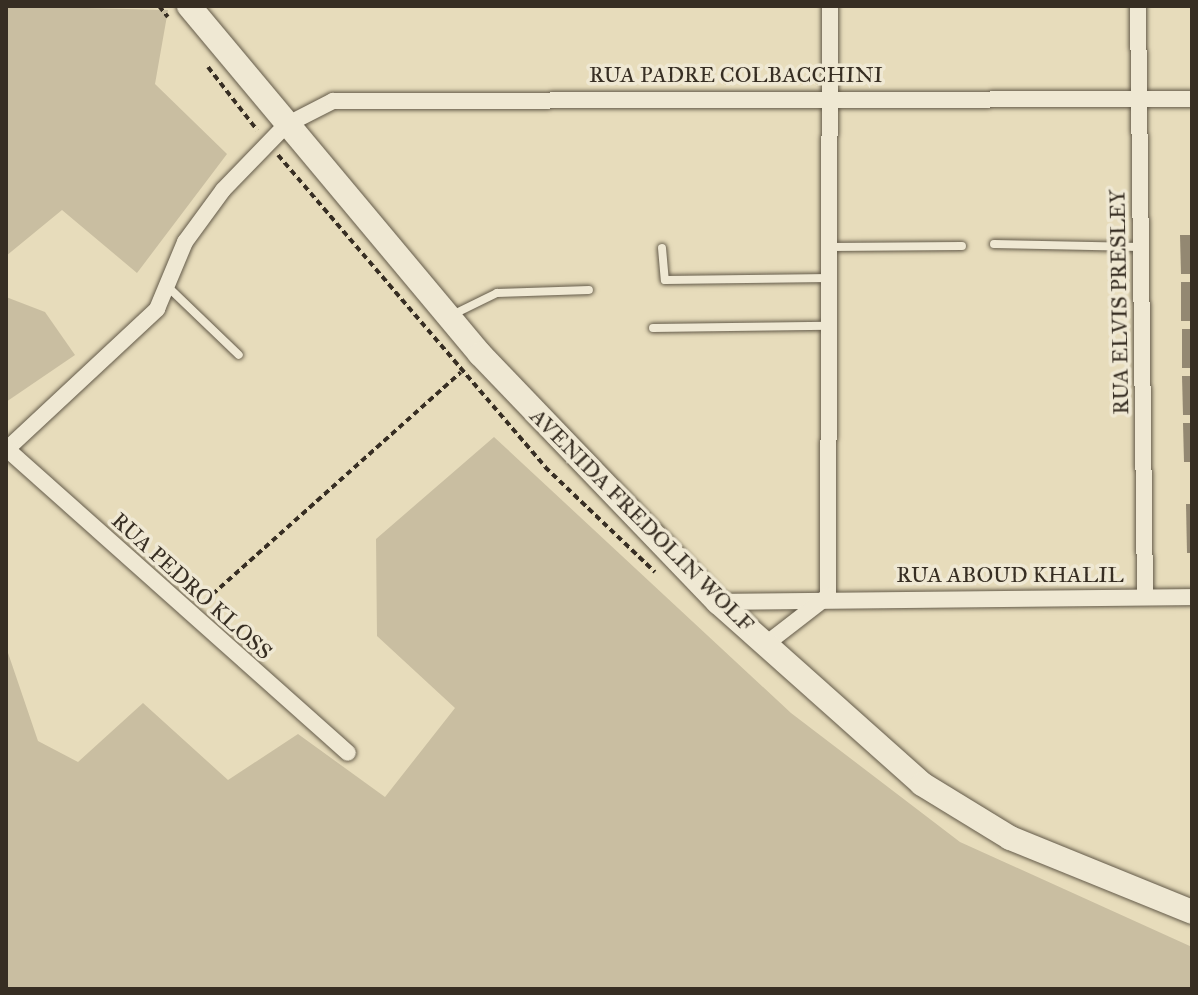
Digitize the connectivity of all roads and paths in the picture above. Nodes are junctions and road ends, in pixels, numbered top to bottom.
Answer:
1 (189, 6) edge
2 (830, 6) edge
3 (1138, 6) edge
4 (826, 95) junction
5 (1192, 99) edge
6 (1138, 100) junction
7 (286, 125) junction
8 (994, 244) dead end
9 (962, 246) dead end
10 (830, 247) junction
11 (1140, 247) junction
12 (662, 248) dead end
13 (831, 278) junction
14 (168, 287) junction
15 (589, 290) dead end
16 (448, 318) junction
17 (830, 326) junction
18 (653, 328) dead end
19 (480, 354) junction
20 (239, 355) dead end
21 (7, 450) edge
22 (828, 596) junction
23 (1145, 597) junction
24 (1192, 597) edge
25 (718, 602) junction
26 (191, 614) junction
27 (766, 644) junction
28 (348, 753) dead end
29 (1192, 912) edge

1 - 7 main road, AVENIDA FREDOLIN WOLF
2 - 4 street
3 - 6 street, RUA ELVIS PRESLEY
4 - 6 street, RUA PADRE COLBACCHINI
4 - 7 street, RUA PADRE COLBACCHINI
4 - 10 street
5 - 6 street, RUA PADRE COLBACCHINI
6 - 11 street, RUA ELVIS PRESLEY
7 - 14 street
7 - 16 main road, AVENIDA FREDOLIN WOLF
8 - 11 lane
9 - 10 lane
10 - 13 street
11 - 23 street, RUA ELVIS PRESLEY
12 - 13 lane
13 - 17 street
14 - 20 lane
14 - 21 street
15 - 16 lane
16 - 19 main road, AVENIDA FREDOLIN WOLF
17 - 18 lane
17 - 22 street
19 - 25 main road, AVENIDA FREDOLIN WOLF
19 - 26 path
21 - 26 street, RUA PEDRO KLOSS
22 - 23 street, RUA ABOUD KHALIL
22 - 25 street, RUA ABOUD KHALIL
22 - 27 street
23 - 24 street, RUA ABOUD KHALIL
25 - 27 main road, AVENIDA FREDOLIN WOLF
26 - 28 street, RUA PEDRO KLOSS
27 - 29 main road, AVENIDA FREDOLIN WOLF

